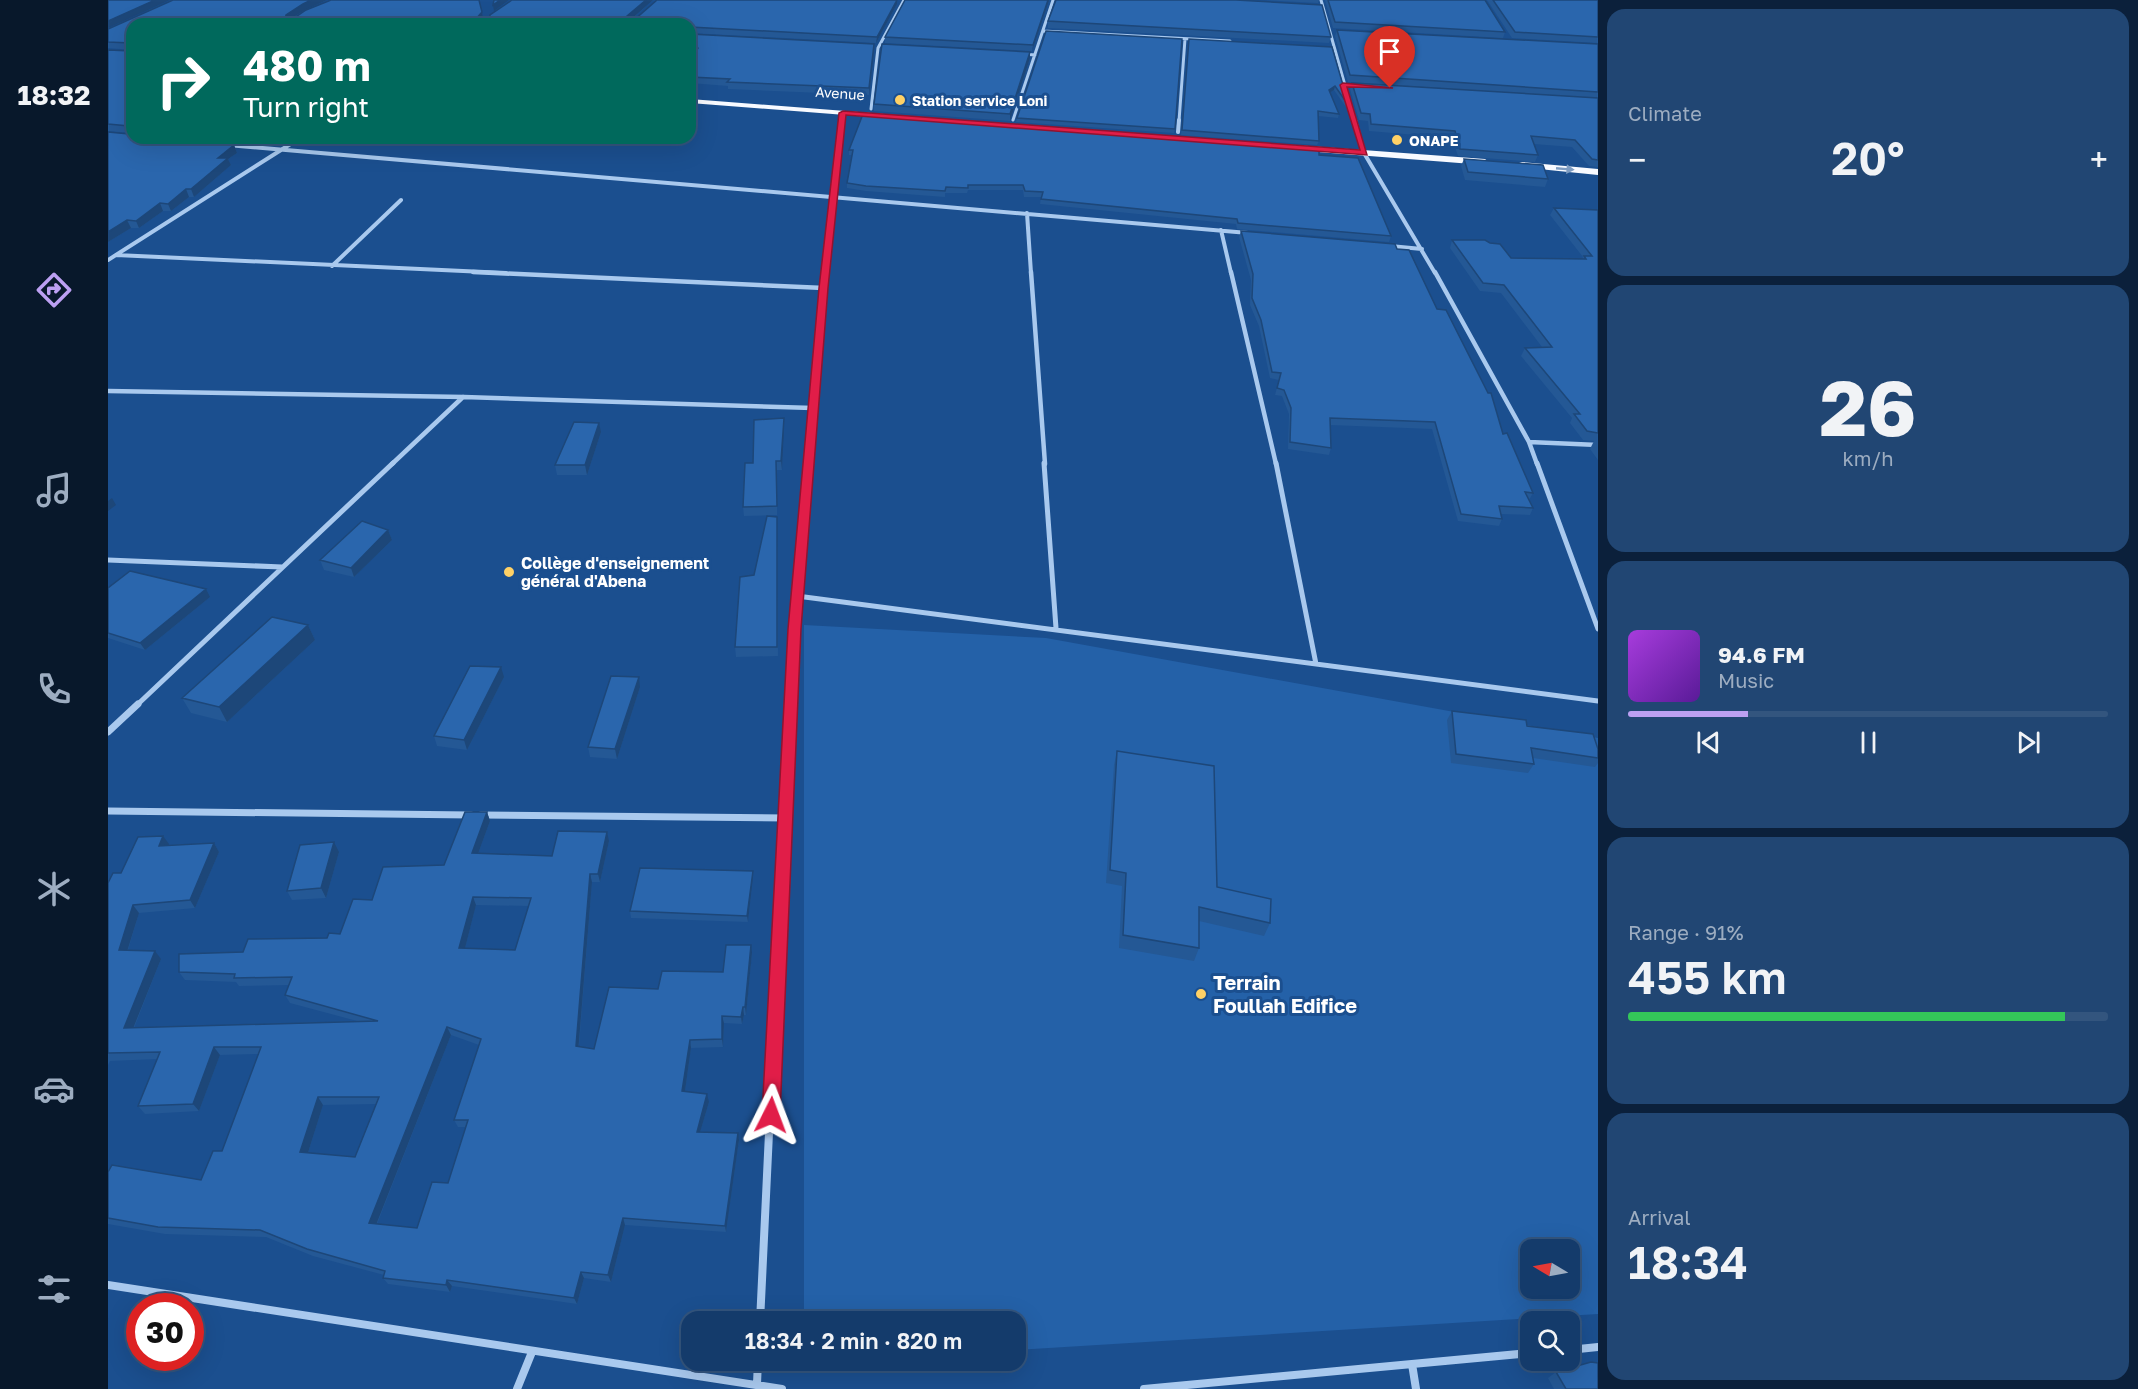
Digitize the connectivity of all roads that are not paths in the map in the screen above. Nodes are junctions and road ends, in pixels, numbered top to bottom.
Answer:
1 (1053, 0) edge
2 (1321, 0) edge
3 (894, 1) edge
4 (904, 1) edge
5 (1312, 7) edge
6 (1323, 7) junction
7 (498, 12) edge
8 (490, 18) edge
9 (1043, 31) junction
10 (1329, 32) junction
11 (1340, 32) edge
12 (1185, 39) junction
13 (1241, 42) edge
14 (878, 48) junction
15 (888, 48) edge
16 (1015, 54) edge
17 (1035, 55) junction
18 (1343, 85) junction
19 (1355, 86) edge
20 (696, 96) edge
21 (696, 101) edge
22 (871, 109) junction
23 (843, 113) junction
24 (1013, 120) junction
25 (1166, 131) edge
26 (1176, 136) junction
27 (1187, 136) edge
28 (220, 144) edge
29 (290, 144) edge
30 (1289, 144) edge
31 (281, 149) junction
32 (1363, 149) junction
33 (1515, 156) edge
34 (1493, 159) edge
35 (1598, 162) edge
36 (1507, 164) edge
37 (1598, 171) edge
38 (835, 196) junction
39 (401, 200) dead end
40 (1026, 213) junction
41 (1221, 230) junction
42 (1257, 234) edge
43 (1386, 246) edge
44 (1422, 249) junction
45 (116, 255) junction
46 (108, 260) edge
47 (332, 266) junction
48 (824, 288) junction
49 (108, 391) edge
50 (464, 397) junction
51 (813, 408) junction
52 (1529, 442) junction
53 (1598, 445) edge
54 (108, 560) edge
55 (282, 567) junction
56 (797, 596) junction
57 (1056, 628) junction
58 (1598, 629) edge
59 (1316, 664) junction
60 (1598, 701) edge
61 (108, 732) edge
62 (108, 811) edge
63 (786, 818) junction
64 (108, 1285) edge
65 (761, 1311) edge
66 (1598, 1347) edge
67 (1580, 1349) edge
68 (532, 1352) junction
69 (1520, 1354) edge
70 (1412, 1365) junction
71 (758, 1371) edge
72 (757, 1384) junction
73 (517, 1389) edge
74 (782, 1389) edge
75 (1144, 1389) edge
76 (1416, 1389) edge

1 - 9 street
2 - 6 street
3 - 4 street
4 - 14 street
5 - 6 street
6 - 10 street
7 - 8 street
9 - 12 street
9 - 17 street
10 - 11 street
10 - 18 street
12 - 13 street
12 - 26 street
14 - 15 street
14 - 22 street
16 - 17 street
17 - 24 street
18 - 19 street
18 - 32 street
20 - 22 highway, Avenue
21 - 23 highway
22 - 23 highway, Avenue
23 - 38 street
24 - 24 highway
25 - 26 highway
26 - 27 highway
28 - 31 street
29 - 31 street
30 - 32 highway
31 - 38 street
31 - 45 street
32 - 34 highway
32 - 44 street
33 - 35 highway
36 -> 37 highway
38 - 40 street
38 - 48 street
39 - 47 street
40 - 41 street
40 - 57 street
41 - 42 street
41 - 59 street
43 - 44 street
44 - 52 street
45 - 46 street
45 - 47 street
47 - 48 street
48 - 51 street
49 - 50 street
50 - 51 street
50 - 55 street
51 - 56 street
52 - 53 street
52 - 58 street
54 - 55 street
55 - 61 street
56 - 57 street
56 - 63 street
57 - 59 street
59 - 60 street
62 - 63 street
63 - 65 street
64 - 68 street
66 - 67 street
68 - 72 street
68 - 73 street
69 - 70 street
70 - 75 street
70 - 76 street
71 - 72 street
72 - 74 street

